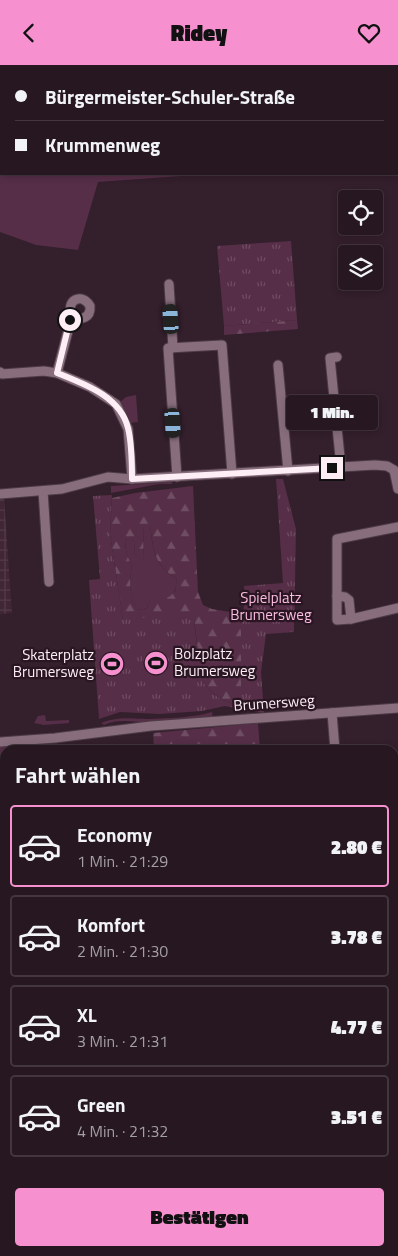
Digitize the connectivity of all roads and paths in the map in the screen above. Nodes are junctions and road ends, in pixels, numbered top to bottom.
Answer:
1 (169, 284) dead end
2 (72, 316) dead end
3 (173, 348) junction
4 (337, 357) dead end
5 (278, 365) dead end
6 (0, 372) edge
7 (57, 373) junction
8 (341, 467) junction
9 (288, 471) junction
10 (232, 474) junction
11 (177, 477) junction
12 (132, 479) junction
13 (398, 489) edge
14 (43, 491) junction
15 (0, 494) edge
16 (398, 527) edge
17 (338, 528) dead end
18 (337, 539) junction
19 (49, 583) dead end
20 (337, 596) junction
21 (398, 608) edge
22 (351, 619) junction
23 (398, 709) edge
24 (332, 713) junction
25 (0, 741) edge
26 (335, 745) edge

1 - 3 street
2 - 7 street
3 - 10 street
3 - 11 street
4 - 8 street
5 - 9 street
6 - 7 street
7 - 12 street
8 - 9 street
8 - 13 street
9 - 10 street
10 - 11 street
11 - 12 street
12 - 14 street
14 - 15 street
14 - 19 street
16 - 18 street
17 - 18 street
18 - 20 street
20 - 22 street
20 - 22 street
21 - 22 street
23 - 24 street, Brumersweg
24 - 25 street, Brumersweg
24 - 26 street

